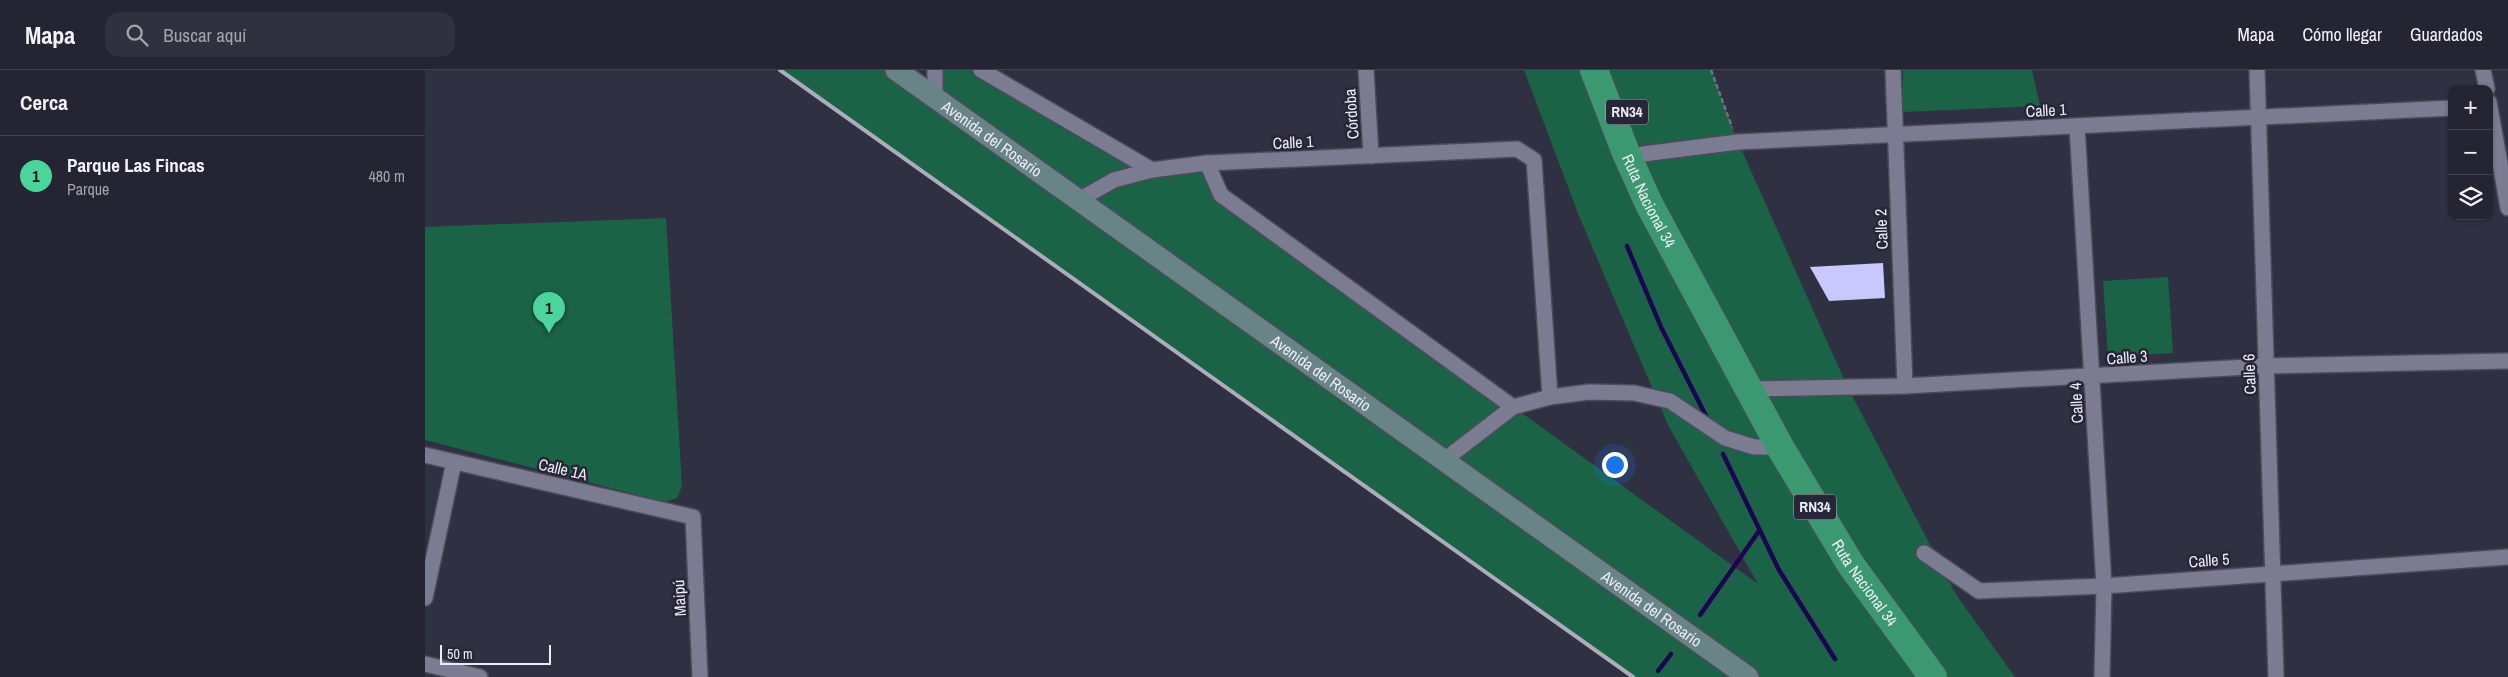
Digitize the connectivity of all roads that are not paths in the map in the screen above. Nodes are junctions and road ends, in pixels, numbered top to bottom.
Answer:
1 (896, 70) edge
2 (935, 70) edge
3 (981, 70) edge
4 (1366, 70) edge
5 (1594, 70) edge
6 (1611, 70) edge
7 (1893, 70) edge
8 (2257, 70) edge
9 (2483, 70) edge
10 (2486, 85) edge
11 (935, 97) junction
12 (2448, 108) edge
13 (2260, 118) junction
14 (2493, 122) edge
15 (2077, 126) junction
16 (1895, 135) junction
17 (1643, 154) junction
18 (1371, 156) junction
19 (1207, 163) junction
20 (1152, 170) junction
21 (1077, 201) junction
22 (2508, 208) edge
23 (1715, 328) junction
24 (2508, 360) edge
25 (2266, 366) junction
26 (2092, 377) junction
27 (1905, 386) junction
28 (1748, 389) junction
29 (1550, 397) junction
30 (1513, 407) junction
31 (1780, 447) junction
32 (425, 455) edge
33 (1443, 461) junction
34 (455, 462) junction
35 (693, 517) joint
36 (1924, 553) dead end
37 (2508, 557) edge
38 (2272, 573) junction
39 (2104, 586) junction
40 (425, 598) edge
41 (425, 664) edge
42 (462, 675) edge
43 (480, 677) edge
44 (700, 677) edge
45 (1748, 677) edge
46 (1933, 677) edge
47 (2102, 677) edge
48 (2276, 677) edge

1 - 11 main road, Avenida del Rosario
2 - 11 street
3 - 20 street
4 - 18 street, Córdoba
5 - 23 highway, Ruta Nacional 34 / RN34
6 - 17 highway, Ruta Nacional 34 / RN34
7 - 16 street, Calle 2
8 - 13 street, Calle 6
9 - 10 street
11 - 21 main road, Avenida del Rosario
12 - 13 street, Calle 1
13 - 15 street, Calle 1
13 - 25 street, Calle 6
14 - 22 street
15 - 16 street, Calle 1
15 - 26 street, Calle 4
16 - 17 street, Calle 1
16 - 27 street, Calle 2
17 - 23 highway, Ruta Nacional 34 / RN34
18 - 19 street, Calle 1
18 - 29 street, Calle 1
19 - 20 street, Calle 1
19 - 30 street
20 - 21 street, Calle 1
21 - 33 main road, Avenida del Rosario
23 - 28 highway, Ruta Nacional 34 / RN34
24 - 25 street, Calle 3
25 - 26 street, Calle 3
25 - 38 street, Calle 6
26 - 27 street, Calle 3
26 - 39 street, Calle 4
27 - 28 street, Calle 3
28 - 31 highway, Ruta Nacional 34 / RN34
29 - 30 street
29 - 31 street
30 - 33 street
31 - 46 highway, Ruta Nacional 34 / RN34
32 - 34 street, Calle 1A
33 - 45 main road, Avenida del Rosario
34 - 35 street, Calle 1A
34 - 40 street
35 - 44 street, Maipú
36 - 39 street, Calle 5
37 - 38 street, Calle 5
38 - 39 street, Calle 5
38 - 48 street, Calle 6
39 - 47 street, Calle 4
41 - 42 street
42 - 43 street

